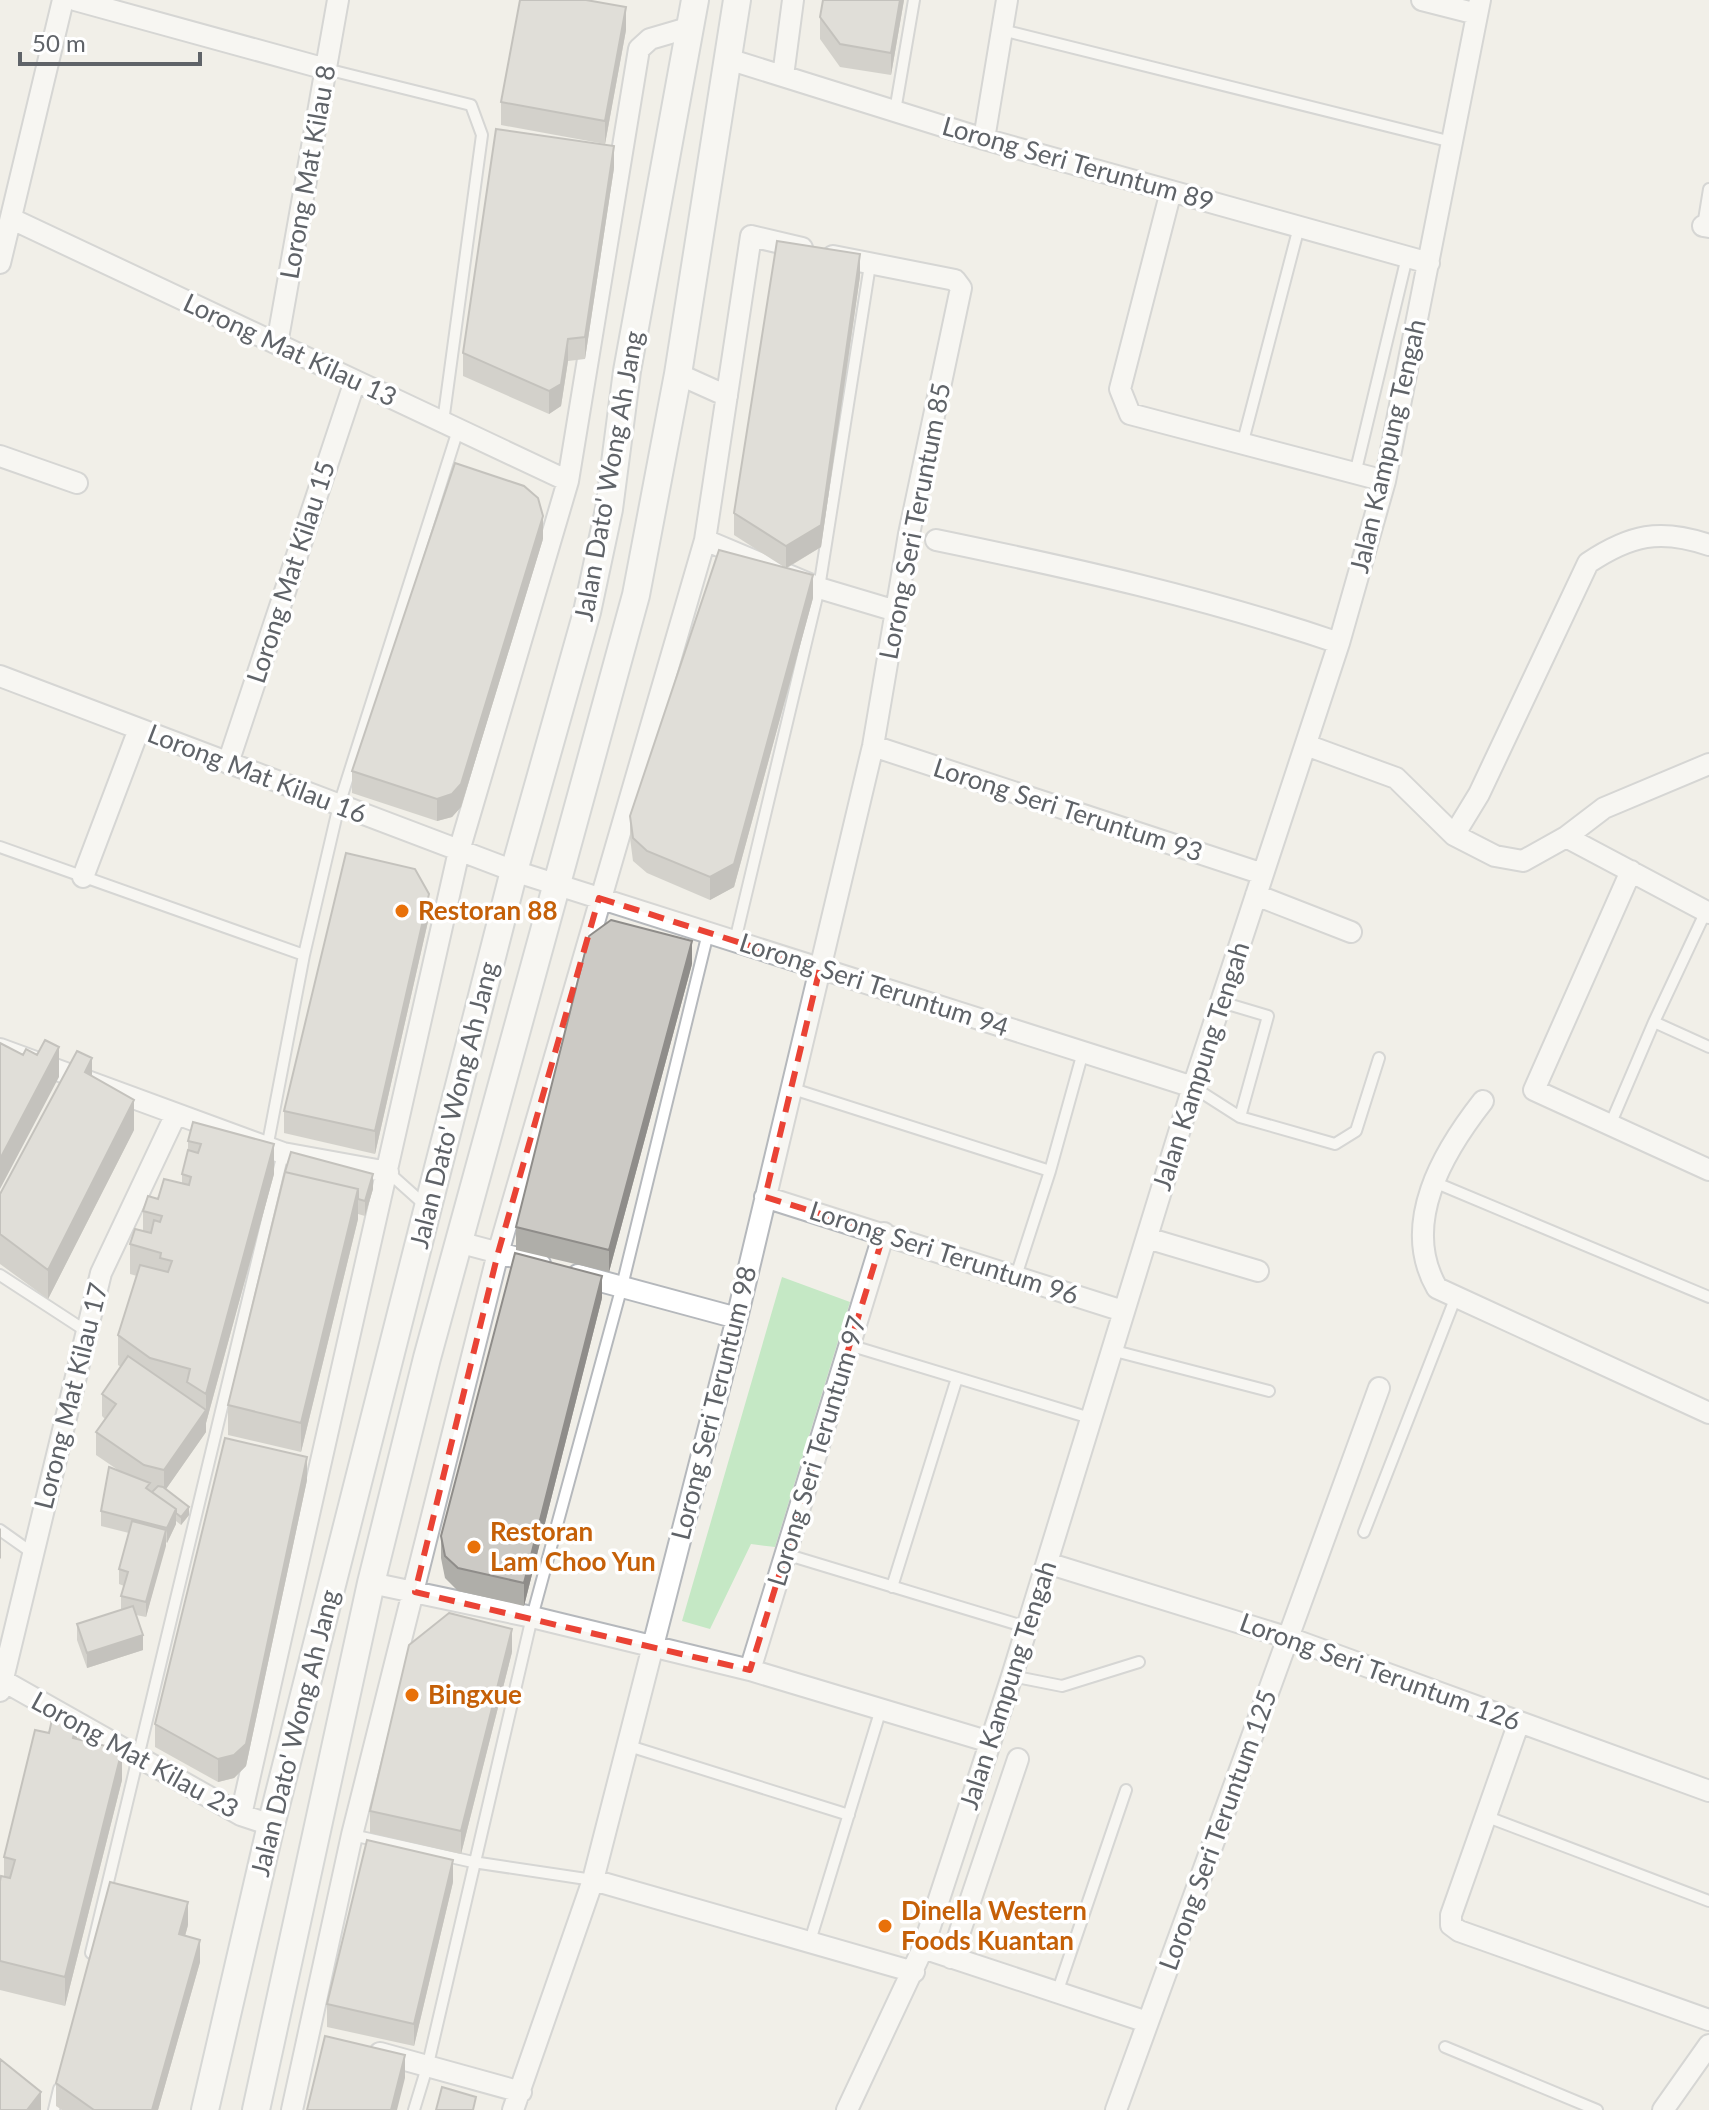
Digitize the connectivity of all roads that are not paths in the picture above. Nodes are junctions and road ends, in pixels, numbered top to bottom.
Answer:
1 (63, 0) edge
2 (75, 0) edge
3 (338, 0) edge
4 (695, 0) edge
5 (737, 0) edge
6 (793, 0) edge
7 (914, 0) edge
8 (1007, 0) edge
9 (1422, 0) edge
10 (1448, 3) edge
11 (1478, 7) edge
12 (691, 27) junction
13 (1002, 30) junction
14 (728, 59) junction
15 (326, 69) junction
16 (783, 76) junction
17 (895, 111) junction
18 (482, 135) junction
19 (497, 137) edge
20 (984, 139) junction
21 (1452, 142) junction
22 (1709, 189) edge
23 (1171, 191) junction
24 (12, 219) junction
25 (1706, 226) edge
26 (1299, 227) junction
27 (1407, 257) junction
28 (0, 263) edge
29 (1429, 263) junction
30 (870, 265) junction
31 (277, 344) junction
32 (678, 374) junction
33 (355, 381) junction
34 (727, 396) junction
35 (450, 426) junction
36 (1242, 445) junction
37 (0, 456) edge
38 (1355, 474) junction
39 (568, 481) junction
40 (1385, 481) junction
41 (77, 483) dead end
42 (705, 540) junction
43 (936, 540) dead end
44 (1709, 545) edge
45 (819, 588) junction
46 (896, 611) junction
47 (1339, 643) junction
48 (0, 676) edge
49 (139, 729) junction
50 (1306, 745) junction
51 (873, 746) junction
52 (228, 763) junction
53 (1709, 764) edge
54 (339, 805) junction
55 (1454, 835) junction
56 (1566, 837) junction
57 (0, 847) edge
58 (459, 851) junction
59 (514, 871) junction
60 (1631, 871) junction
61 (1263, 874) junction
62 (83, 877) junction
63 (554, 884) junction
64 (1256, 895) junction
65 (599, 898) junction
66 (1708, 912) edge
67 (1351, 932) dead end
68 (708, 933) junction
69 (735, 941) junction
70 (304, 955) junction
71 (820, 968) junction
72 (1221, 1002) junction
73 (1654, 1022) junction
74 (1709, 1047) edge
75 (0, 1049) edge
76 (1083, 1051) junction
77 (1379, 1058) dead end
78 (1193, 1087) junction
79 (790, 1088) junction
80 (1483, 1101) dead end
81 (176, 1114) junction
82 (1240, 1117) junction
83 (1610, 1125) junction
84 (275, 1151) junction
85 (1709, 1170) edge
86 (1050, 1171) junction
87 (388, 1172) junction
88 (1434, 1182) junction
89 (765, 1197) junction
90 (428, 1207) junction
91 (884, 1233) junction
92 (1147, 1238) junction
93 (458, 1242) junction
94 (498, 1253) junction
95 (1258, 1271) dead end
96 (0, 1275) edge
97 (1016, 1276) junction
98 (622, 1286) junction
99 (1709, 1297) edge
100 (1455, 1299) junction
101 (1123, 1311) junction
102 (737, 1318) junction
103 (86, 1331) junction
104 (849, 1345) junction
105 (1111, 1350) junction
106 (957, 1378) junction
107 (1379, 1388) dead end
108 (1269, 1391) dead end
109 (1709, 1413) edge
110 (1090, 1418) junction
111 (0, 1530) edge
112 (1364, 1532) dead end
113 (31, 1552) junction
114 (785, 1554) junction
115 (1047, 1563) junction
116 (371, 1583) junction
117 (892, 1587) junction
118 (415, 1592) junction
119 (532, 1617) junction
120 (1026, 1627) junction
121 (1289, 1638) junction
122 (654, 1647) junction
123 (1139, 1662) dead end
124 (750, 1670) junction
125 (1012, 1676) junction
126 (1, 1684) edge
127 (881, 1709) junction
128 (1519, 1722) junction
129 (990, 1742) junction
130 (629, 1746) junction
131 (138, 1755) junction
132 (1018, 1759) dead end
133 (1126, 1790) dead end
134 (1709, 1791) edge
135 (241, 1815) junction
136 (849, 1815) junction
137 (1485, 1816) junction
138 (271, 1825) junction
139 (316, 1827) junction
140 (352, 1835) junction
141 (473, 1862) junction
142 (593, 1880) junction
143 (1709, 1901) edge
144 (810, 1941) junction
145 (923, 1948) junction
146 (951, 1958) junction
147 (87, 1971) edge
148 (914, 1972) junction
149 (1057, 1993) junction
150 (1709, 2020) edge
151 (1147, 2022) junction
152 (1709, 2045) edge
153 (1445, 2047) dead end
154 (367, 2050) edge
155 (428, 2064) junction
156 (61, 2079) edge
157 (517, 2101) edge
158 (54, 2110) edge
159 (205, 2110) edge
160 (256, 2110) edge
161 (292, 2110) edge
162 (414, 2110) edge
163 (847, 2110) edge
164 (1116, 2110) edge
165 (1597, 2110) edge
166 (1663, 2110) edge

1 - 24 street
2 - 15 street
3 - 15 street, Lorong Mat Kilau 8
4 - 12 main road, Jalan Dato' Wong Ah Jang
5 - 14 main road, Jalan Dato' Wong Ah Jang
6 - 16 street
7 - 17 lane
8 - 13 street
9 - 10 street
10 - 11 street
11 - 21 street, Jalan Kampung Tengah
12 - 39 street
12 - 59 main road, Jalan Dato' Wong Ah Jang
13 - 20 street
13 - 21 lane
14 - 16 street, Lorong Seri Teruntum 89
14 - 32 main road, Jalan Dato' Wong Ah Jang
15 - 18 lane
15 - 31 street, Lorong Mat Kilau 8
16 - 17 street, Lorong Seri Teruntum 89
17 - 20 street, Lorong Seri Teruntum 89
18 - 19 lane
18 - 35 lane
20 - 23 street, Lorong Seri Teruntum 89
21 - 29 street, Jalan Kampung Tengah
22 - 25 lane
23 - 26 street, Lorong Seri Teruntum 89
23 - 36 street
24 - 28 street
24 - 31 street, Lorong Mat Kilau 13
26 - 27 street, Lorong Seri Teruntum 89
26 - 36 lane
27 - 29 street, Lorong Seri Teruntum 89
27 - 38 lane
29 - 40 street, Jalan Kampung Tengah
30 - 34 street, Lorong Seri Teruntum 85
30 - 45 lane
30 - 46 street, Lorong Seri Teruntum 85
31 - 33 street, Lorong Mat Kilau 13
32 - 34 street
32 - 63 main road, Jalan Dato' Wong Ah Jang
33 - 35 street, Lorong Mat Kilau 13
33 - 52 street, Lorong Mat Kilau 15
34 - 42 street
35 - 39 street, Lorong Mat Kilau 13
35 - 54 lane
36 - 38 street
37 - 41 street
38 - 40 street
39 - 58 street
40 - 47 street, Jalan Kampung Tengah
42 - 45 street
42 - 65 street
43 - 47 street
44 - 55 street
45 - 46 street
45 - 69 lane
46 - 51 street, Lorong Seri Teruntum 85
47 - 50 street, Jalan Kampung Tengah
48 - 49 street, Lorong Mat Kilau 16
49 - 52 street, Lorong Mat Kilau 16
49 - 62 street
50 - 55 street
50 - 61 street, Jalan Kampung Tengah
51 - 61 street, Lorong Seri Teruntum 93
51 - 71 street, Lorong Seri Teruntum 85
52 - 54 street, Lorong Mat Kilau 16
53 - 56 street
54 - 58 street, Lorong Mat Kilau 16
54 - 70 lane
55 - 56 street
56 - 60 street
57 - 62 lane
58 - 59 street, Lorong Mat Kilau 16
58 - 87 street
59 - 63 street, Lorong Mat Kilau 16
59 - 90 main road, Jalan Dato' Wong Ah Jang
60 - 66 street
60 - 83 street
61 - 64 street, Jalan Kampung Tengah
62 - 70 lane
63 - 65 street, Lorong Seri Teruntum 94
63 - 93 main road, Jalan Dato' Wong Ah Jang
64 - 67 street
64 - 72 street, Jalan Kampung Tengah
65 - 68 street, Lorong Seri Teruntum 94
65 - 94 street
66 - 73 lane
68 - 69 street, Lorong Seri Teruntum 94
68 - 98 lane
69 - 71 street, Lorong Seri Teruntum 94
70 - 84 lane
71 - 76 street, Lorong Seri Teruntum 94
71 - 79 street, Lorong Seri Teruntum 98
72 - 78 street, Jalan Kampung Tengah
72 - 82 lane
73 - 74 lane
73 - 83 lane
75 - 81 street
76 - 78 street, Lorong Seri Teruntum 94
76 - 86 lane
77 - 82 lane
78 - 82 lane
78 - 92 street, Jalan Kampung Tengah
79 - 86 lane
79 - 89 street, Lorong Seri Teruntum 98
80 - 88 street
81 - 84 street
81 - 103 street, Lorong Mat Kilau 17
83 - 85 street
84 - 87 street
84 - 131 lane
86 - 97 lane
87 - 90 lane
87 - 135 street
88 - 99 lane
88 - 100 street
89 - 91 street, Lorong Seri Teruntum 96
89 - 102 street, Lorong Seri Teruntum 98
90 - 138 main road, Jalan Dato' Wong Ah Jang
91 - 97 street, Lorong Seri Teruntum 96
91 - 104 street, Lorong Seri Teruntum 97
92 - 95 street
92 - 101 street, Jalan Kampung Tengah
93 - 94 street
93 - 116 main road, Jalan Dato' Wong Ah Jang
94 - 98 street
94 - 118 street
96 - 103 lane
97 - 101 street, Lorong Seri Teruntum 96
98 - 102 street
98 - 119 lane
100 - 109 street
100 - 112 lane
101 - 105 street, Jalan Kampung Tengah
102 - 122 street, Lorong Seri Teruntum 98
103 - 113 street, Lorong Mat Kilau 17
104 - 106 lane
104 - 114 street, Lorong Seri Teruntum 97
105 - 108 lane
105 - 110 street, Jalan Kampung Tengah
106 - 110 lane
106 - 117 lane
107 - 121 street, Lorong Seri Teruntum 125
110 - 115 street, Jalan Kampung Tengah
111 - 113 lane
113 - 126 street, Lorong Mat Kilau 17
114 - 117 lane
114 - 124 street, Lorong Seri Teruntum 97
115 - 120 street, Jalan Kampung Tengah
115 - 121 street, Lorong Seri Teruntum 126
116 - 118 street
116 - 139 main road, Jalan Dato' Wong Ah Jang
117 - 120 lane
118 - 119 street
118 - 140 street
119 - 122 street
119 - 141 lane
120 - 125 street, Jalan Kampung Tengah
121 - 128 street, Lorong Seri Teruntum 126
121 - 151 street, Lorong Seri Teruntum 125
122 - 124 street
122 - 130 street, Lorong Seri Teruntum 98
123 - 125 lane
124 - 127 street
125 - 129 street, Jalan Kampung Tengah
126 - 131 street, Lorong Mat Kilau 23
127 - 129 street
127 - 136 lane
128 - 134 street, Lorong Seri Teruntum 126
128 - 137 street
129 - 145 street, Jalan Kampung Tengah
130 - 136 lane
130 - 142 street, Lorong Seri Teruntum 98
131 - 135 street, Lorong Mat Kilau 23
131 - 147 lane
132 - 146 street
133 - 149 lane
135 - 138 street, Lorong Mat Kilau 23
136 - 144 lane
137 - 143 lane
137 - 150 street
138 - 159 main road, Jalan Dato' Wong Ah Jang
139 - 140 street
139 - 160 main road, Jalan Dato' Wong Ah Jang
140 - 141 lane
140 - 161 street
141 - 142 lane
141 - 155 lane
142 - 144 street
142 - 157 street, Lorong Seri Teruntum 98
144 - 148 street
145 - 146 street
145 - 148 street, Jalan Kampung Tengah
146 - 149 street
148 - 163 street, Jalan Kampung Tengah
149 - 151 street
151 - 164 street, Lorong Seri Teruntum 125
152 - 166 street
153 - 165 lane
154 - 155 street
155 - 157 street
155 - 162 lane
156 - 158 lane

